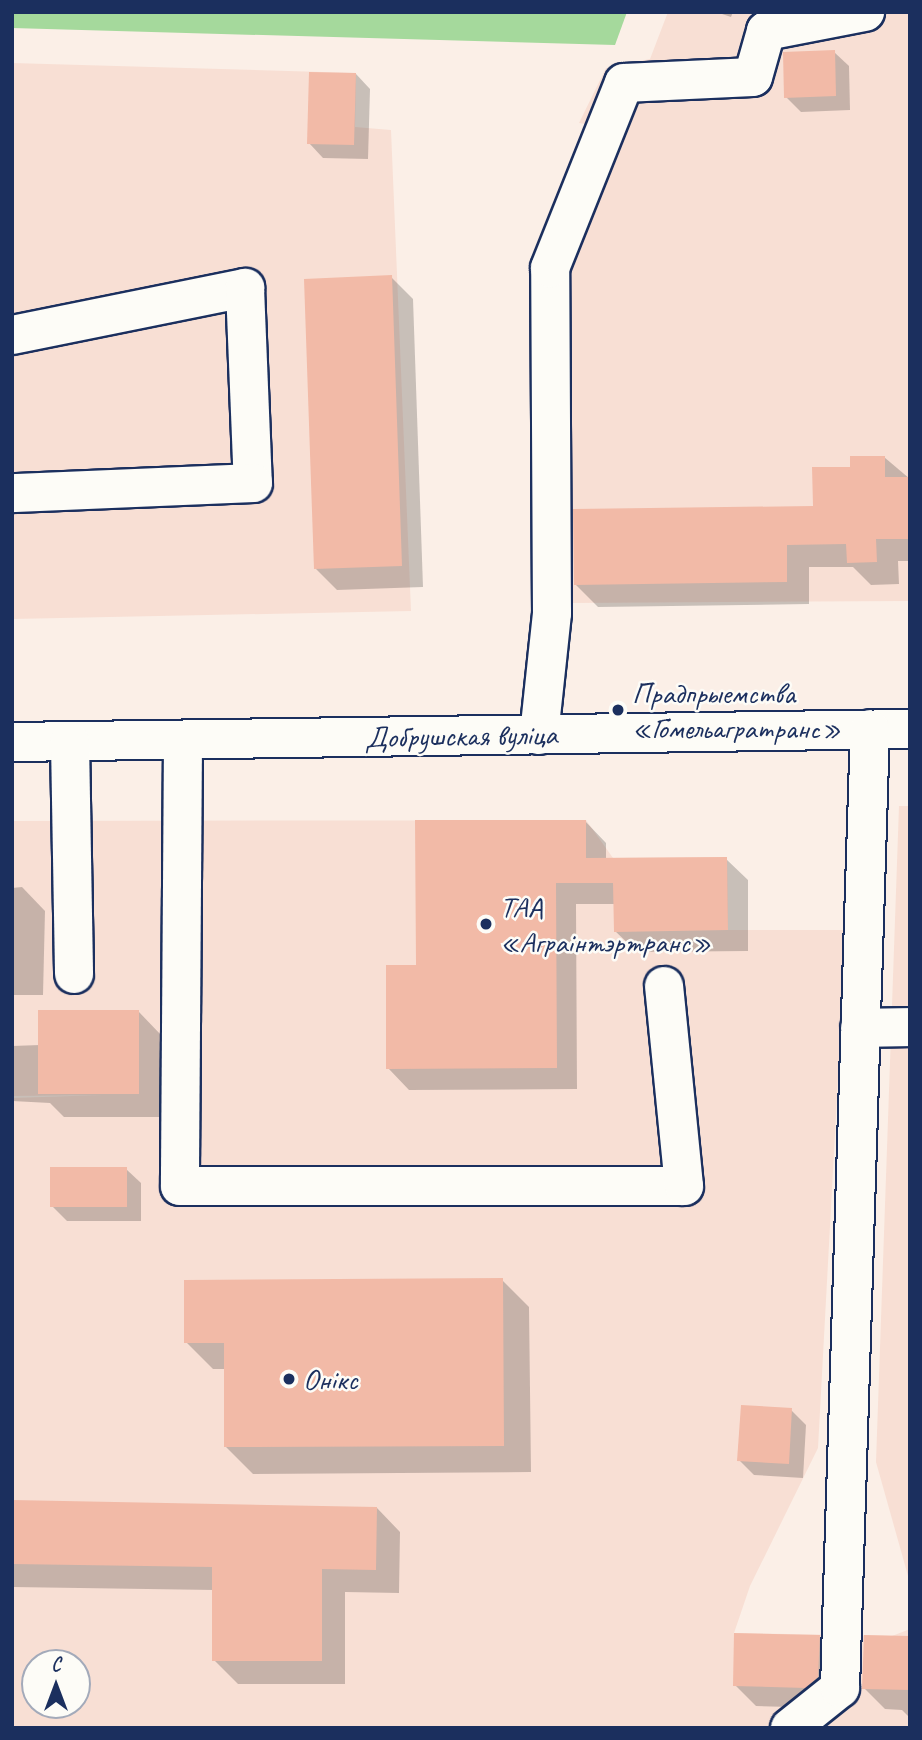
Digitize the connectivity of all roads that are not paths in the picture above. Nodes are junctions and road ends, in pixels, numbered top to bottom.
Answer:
1 (865, 12) edge
2 (12, 335) edge
3 (12, 493) edge
4 (870, 729) junction
5 (910, 729) edge
6 (539, 735) junction
7 (183, 741) junction
8 (12, 742) edge
9 (70, 742) junction
10 (74, 974) dead end
11 (664, 986) dead end
12 (910, 1027) edge
13 (860, 1028) junction
14 (790, 1728) edge

1 - 6 street
2 - 3 street
4 - 5 street, Добрушская вуліца
4 - 6 street, Добрушская вуліца
4 - 13 street
6 - 7 street, Добрушская вуліца
7 - 9 street, Добрушская вуліца
7 - 11 street
8 - 9 street, Добрушская вуліца
9 - 10 street
12 - 13 street
13 - 14 street

